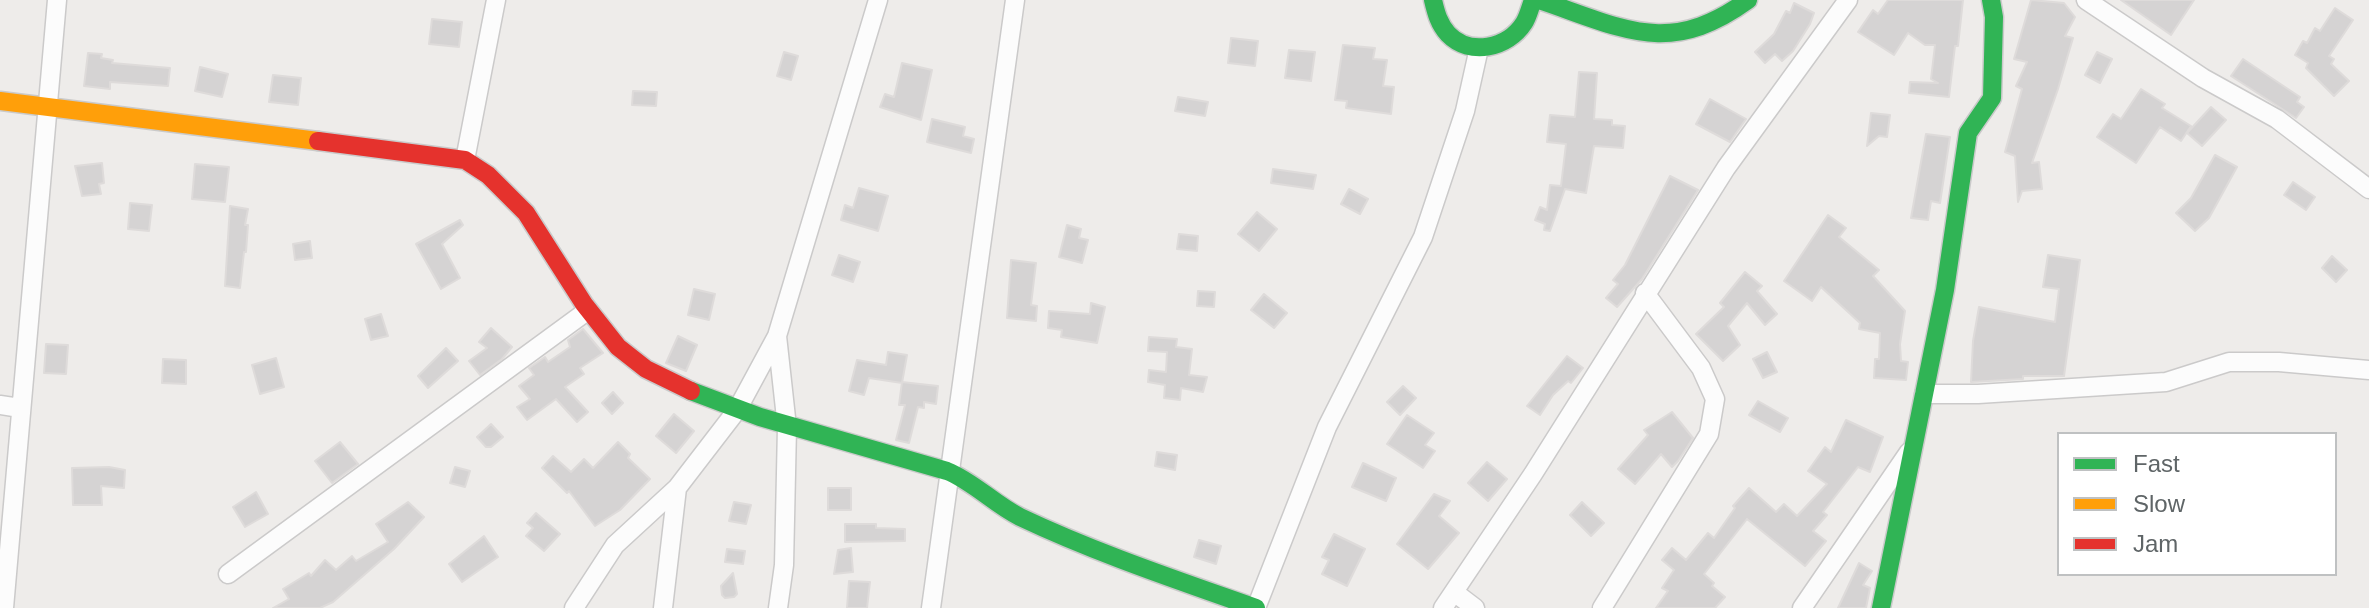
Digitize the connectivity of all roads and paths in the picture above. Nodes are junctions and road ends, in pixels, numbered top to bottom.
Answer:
1 (57, 0) edge
2 (496, 0) edge
3 (878, 0) edge
4 (1015, 0) edge
5 (1433, 0) edge
6 (1533, 0) edge
7 (1539, 0) edge
8 (1748, 0) edge
9 (1848, 0) edge
10 (1991, 0) edge
11 (2086, 0) edge
12 (1479, 48) junction
13 (0, 101) edge
14 (47, 108) junction
15 (465, 160) junction
16 (2369, 189) edge
17 (1645, 293) junction
18 (587, 311) junction
19 (777, 336) junction
20 (2369, 370) edge
21 (1924, 394) junction
22 (0, 405) edge
23 (20, 408) junction
24 (737, 410) junction
25 (787, 427) junction
26 (1911, 449) junction
27 (951, 472) junction
28 (677, 488) junction
29 (228, 574) dead end
30 (1454, 592) junction
31 (4, 608) edge
32 (574, 608) edge
33 (663, 608) edge
34 (778, 608) edge
35 (931, 608) edge
36 (1256, 608) edge
37 (1443, 608) edge
38 (1475, 608) edge
39 (1602, 608) edge
40 (1802, 608) edge
41 (1881, 608) edge

1 - 14 street
2 - 15 street
3 - 19 street
4 - 27 street
5 - 12 street
6 - 12 street
7 - 8 street
9 - 17 street
10 - 21 street
11 - 16 street
12 - 36 street
13 - 14 street
14 - 15 street
14 - 23 street
15 - 18 street
17 - 30 street
17 - 39 street
18 - 24 street
18 - 29 street
19 - 24 street
19 - 25 street
20 - 21 street
21 - 26 street
22 - 23 street
23 - 31 street
24 - 25 street
24 - 28 street
25 - 27 street
25 - 34 street
26 - 40 street
26 - 41 street
27 - 35 street
27 - 36 street
28 - 32 street
28 - 33 street
30 - 37 street
30 - 38 street

